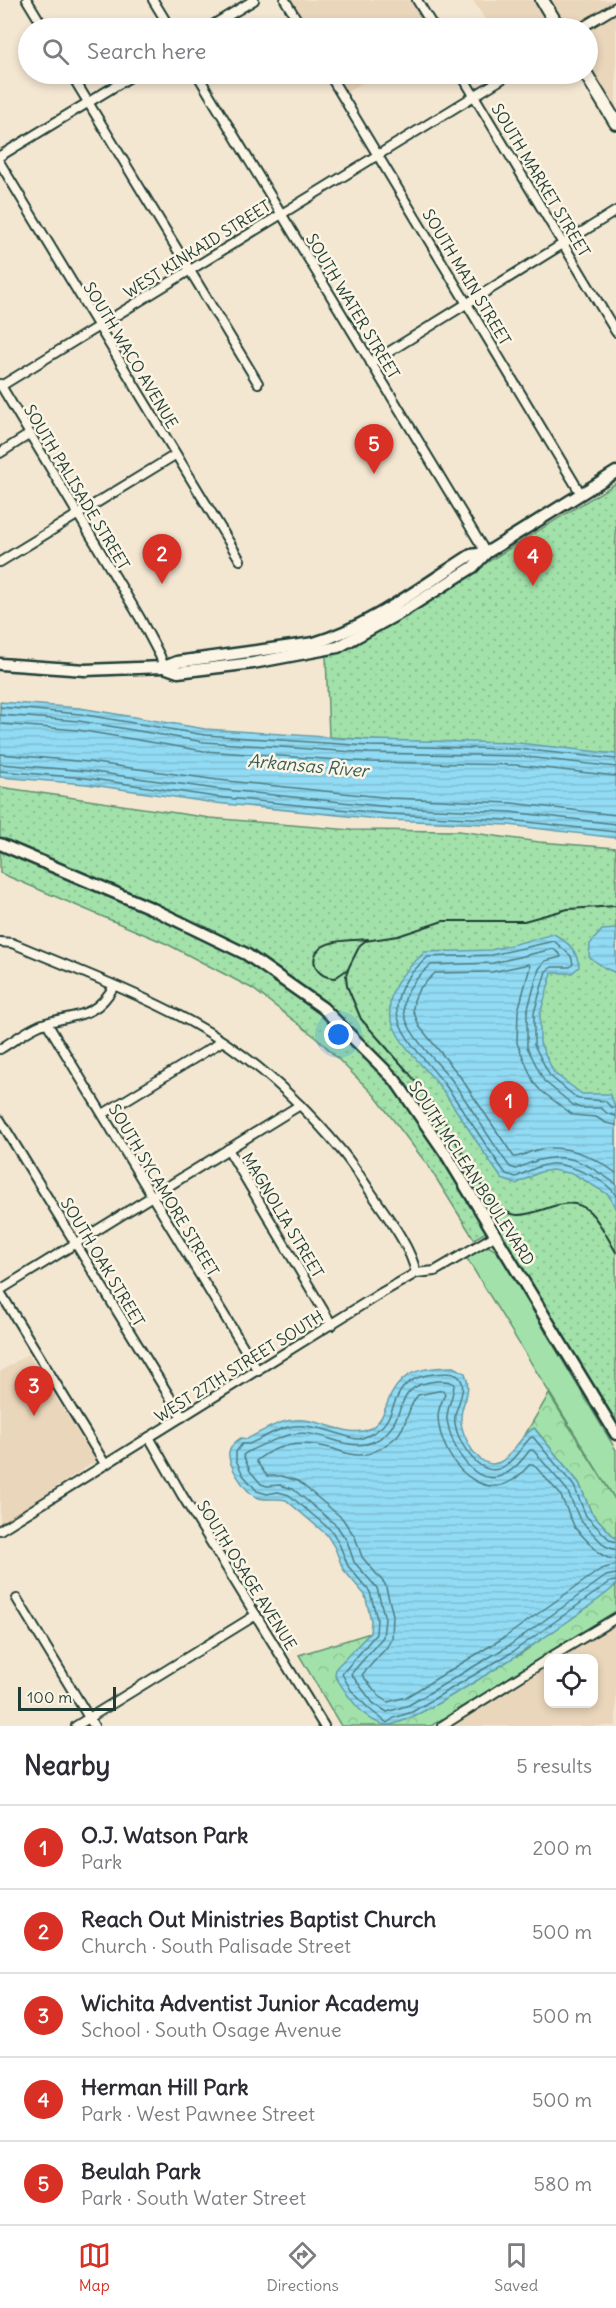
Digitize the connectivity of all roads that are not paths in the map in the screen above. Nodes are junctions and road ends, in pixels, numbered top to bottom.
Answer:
1 (27, 0) edge
2 (153, 0) edge
3 (254, 0) edge
4 (285, 0) edge
5 (417, 0) edge
6 (542, 0) edge
7 (616, 7) edge
8 (38, 18) edge
9 (164, 18) edge
10 (224, 18) edge
11 (296, 18) edge
12 (428, 18) edge
13 (553, 18) edge
14 (598, 18) edge
15 (77, 84) edge
16 (118, 84) edge
17 (203, 84) edge
18 (335, 84) edge
19 (467, 84) edge
20 (493, 84) edge
21 (592, 84) edge
22 (474, 95) junction
23 (88, 102) junction
24 (616, 123) edge
25 (377, 154) junction
26 (0, 156) edge
27 (0, 163) edge
28 (616, 211) edge
29 (282, 213) junction
30 (563, 244) junction
31 (189, 270) junction
32 (467, 303) junction
33 (98, 326) junction
34 (616, 332) edge
35 (371, 363) junction
36 (258, 383) dead end
37 (0, 385) edge
38 (30, 434) junction
39 (0, 453) edge
40 (175, 455) junction
41 (616, 472) edge
42 (581, 494) junction
43 (78, 514) junction
44 (486, 553) junction
45 (240, 560) dead end
46 (0, 562) edge
47 (0, 664) edge
48 (164, 667) junction
49 (0, 844) edge
50 (0, 942) edge
51 (114, 986) junction
52 (47, 1023) junction
53 (221, 1042) junction
54 (0, 1049) edge
55 (300, 1105) junction
56 (103, 1114) junction
57 (0, 1120) edge
58 (228, 1149) junction
59 (152, 1195) junction
60 (495, 1235) junction
61 (76, 1243) junction
62 (416, 1273) junction
63 (0, 1291) edge
64 (332, 1325) junction
65 (258, 1371) junction
66 (182, 1417) junction
67 (616, 1434) edge
68 (149, 1437) junction
69 (105, 1464) junction
70 (0, 1530) edge
71 (17, 1599) dead end
72 (256, 1615) junction
73 (616, 1618) edge
74 (557, 1654) edge
75 (544, 1662) edge
76 (89, 1718) junction
77 (76, 1726) edge
78 (94, 1726) edge
79 (324, 1726) edge
80 (442, 1726) edge

1 - 8 street
2 - 9 street
3 - 10 street
4 - 11 street
5 - 12 street
6 - 13 main road
7 - 14 street
15 - 23 street
16 - 23 street
17 - 29 street, SOUTH WATER STREET
18 - 25 street, SOUTH MAIN STREET
19 - 22 street, SOUTH MARKET STREET
20 - 22 street, WEST KINKAID STREET
21 - 24 main road
22 - 25 street, WEST KINKAID STREET
22 - 30 street, SOUTH MARKET STREET
23 - 26 street
23 - 31 street
25 - 29 street, WEST KINKAID STREET
25 - 32 street, SOUTH MAIN STREET
27 - 33 street, SOUTH WACO AVENUE
28 - 30 street
29 - 31 street, WEST KINKAID STREET
29 - 35 street, SOUTH WATER STREET
30 - 32 street
30 - 34 street, SOUTH MARKET STREET
31 - 33 street, WEST KINKAID STREET
31 - 36 street
32 - 35 street
32 - 42 street, SOUTH MAIN STREET
33 - 37 street, WEST KINKAID STREET
33 - 40 street, SOUTH WACO AVENUE
35 - 44 street, SOUTH WATER STREET
37 - 38 street, SOUTH PALISADE STREET
38 - 39 street
38 - 43 street, SOUTH PALISADE STREET
40 - 43 street
40 - 45 street, SOUTH WACO AVENUE
41 - 42 main road
42 - 44 main road
43 - 46 street
43 - 48 street, SOUTH PALISADE STREET
44 - 48 main road
47 - 48 main road
49 - 60 main road, SOUTH MCLEAN BOULEVARD
50 - 51 street
51 - 52 street
51 - 53 street
52 - 54 street
52 - 56 street, SOUTH SYCAMORE STREET
53 - 55 street
53 - 56 street
55 - 58 street
55 - 62 street
56 - 59 street, SOUTH SYCAMORE STREET
57 - 61 street, SOUTH OAK STREET
58 - 59 street
58 - 64 street, MAGNOLIA STREET
59 - 61 street
59 - 65 street, SOUTH SYCAMORE STREET
60 - 62 street, WEST 27TH STREET SOUTH
60 - 67 main road, SOUTH MCLEAN BOULEVARD
61 - 63 street
61 - 66 street, SOUTH OAK STREET
62 - 64 street, WEST 27TH STREET SOUTH
63 - 69 street
64 - 65 street, WEST 27TH STREET SOUTH
65 - 66 street, WEST 27TH STREET SOUTH
66 - 68 street, WEST 27TH STREET SOUTH
68 - 69 street, WEST 27TH STREET SOUTH
68 - 72 street, SOUTH OSAGE AVENUE
69 - 70 street, WEST 27TH STREET SOUTH
71 - 76 street
72 - 76 street
72 - 79 street, SOUTH OSAGE AVENUE
73 - 74 street
75 - 80 street
76 - 77 street
76 - 78 street

